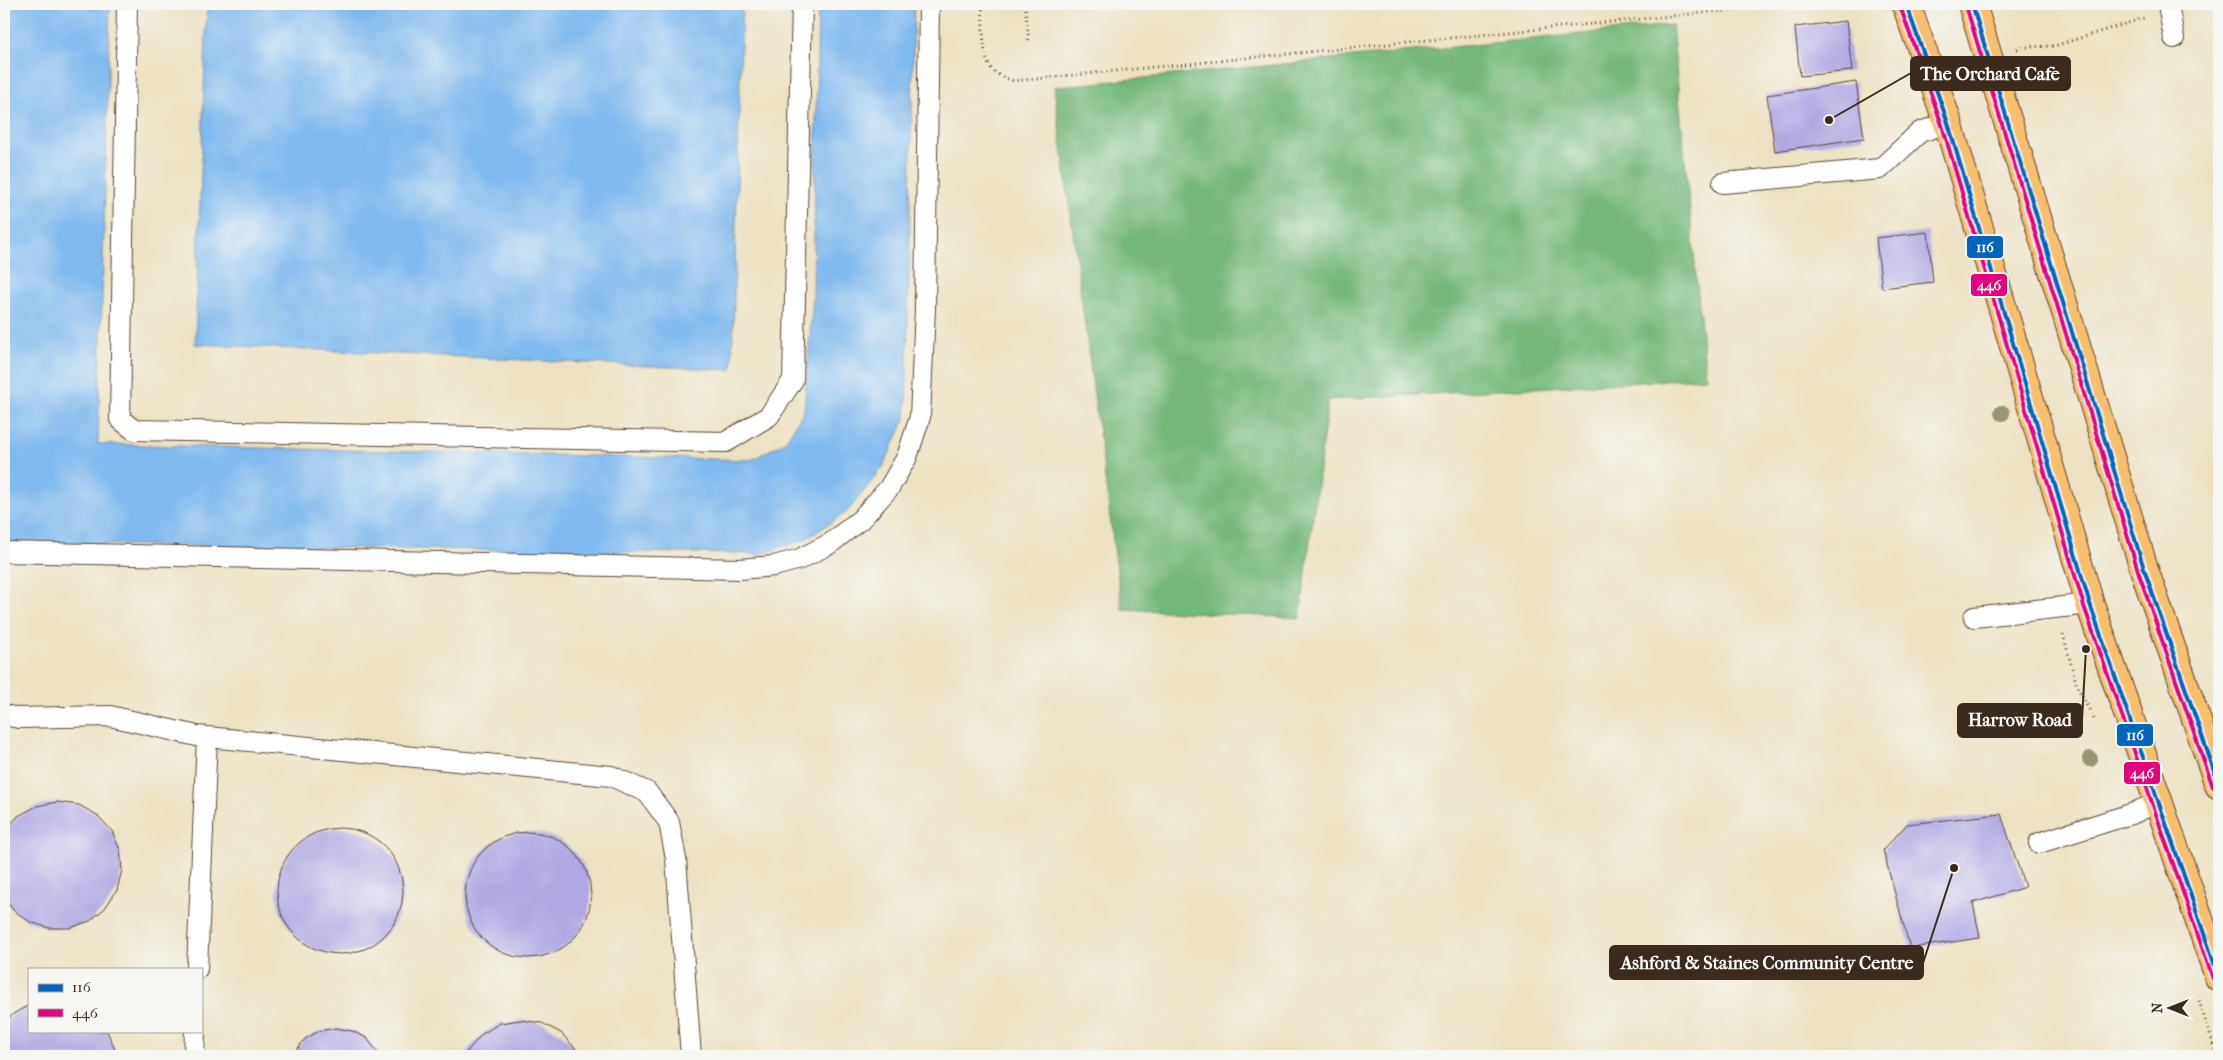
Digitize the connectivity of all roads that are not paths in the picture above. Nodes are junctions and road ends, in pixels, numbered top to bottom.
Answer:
1 (127, 4) edge
2 (802, 4) edge
3 (928, 4) edge
4 (1906, 4) edge
5 (1972, 4) edge
6 (2168, 7) edge
7 (2174, 38) dead end
8 (1948, 123) junction
9 (1723, 183) dead end
10 (4, 552) edge
11 (2090, 604) junction
12 (1974, 617) dead end
13 (4, 716) edge
14 (207, 737) junction
15 (2219, 785) edge
16 (2160, 801) junction
17 (2038, 843) dead end
18 (197, 968) edge
19 (2219, 977) edge
20 (195, 1032) edge
21 (194, 1056) edge
22 (691, 1056) edge

1 - 2 lane
3 - 10 lane
4 - 8 highway
5 - 15 highway
6 - 7 lane
8 - 9 lane
8 - 11 highway
11 - 12 lane
11 - 16 highway
13 - 14 lane
14 - 18 lane
14 - 22 lane
16 - 17 lane
16 - 19 highway
20 - 21 lane

